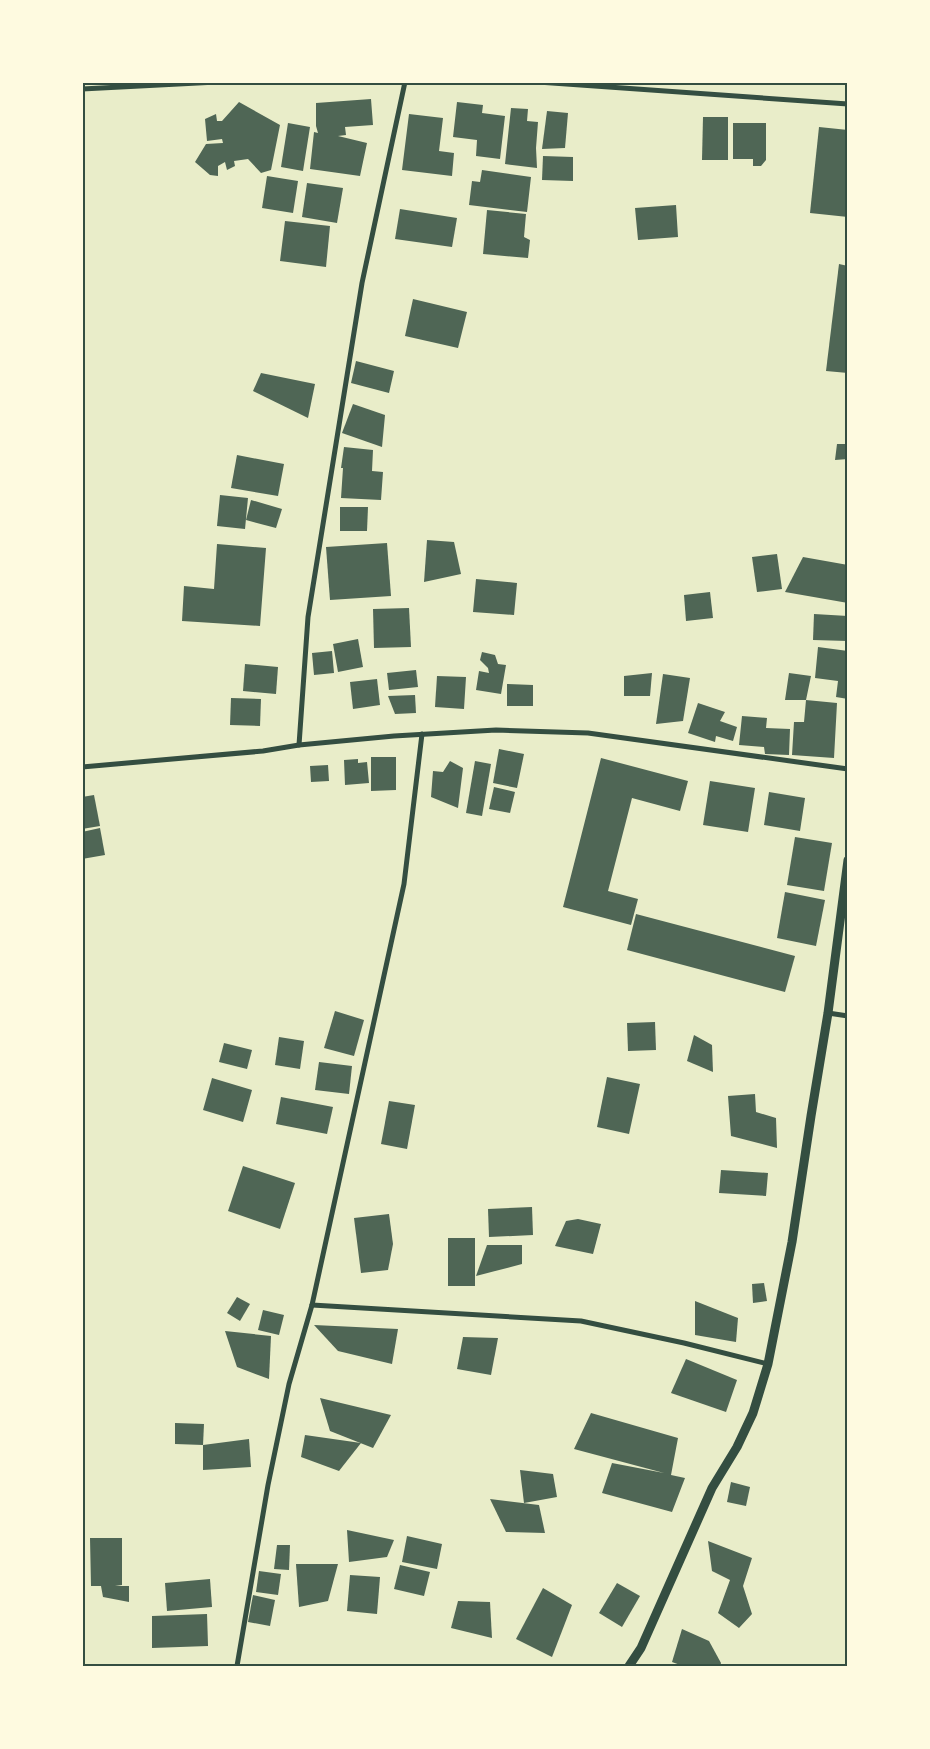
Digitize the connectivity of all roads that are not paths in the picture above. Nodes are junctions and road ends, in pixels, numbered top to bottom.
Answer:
1 (217, 82) edge
2 (406, 82) edge
3 (538, 82) edge
4 (82, 89) edge
5 (848, 104) edge
6 (422, 734) junction
7 (299, 745) junction
8 (82, 767) edge
9 (848, 769) edge
10 (848, 860) edge
11 (828, 1013) junction
12 (848, 1016) edge
13 (312, 1306) junction
14 (768, 1364) junction
15 (237, 1666) edge
16 (629, 1666) edge

1 - 4 street
2 - 7 street
3 - 5 street
6 - 7 street
6 - 9 street
6 - 13 street
7 - 8 street
10 - 11 street
11 - 12 street
11 - 14 street
13 - 14 street
13 - 15 street
14 - 16 street

